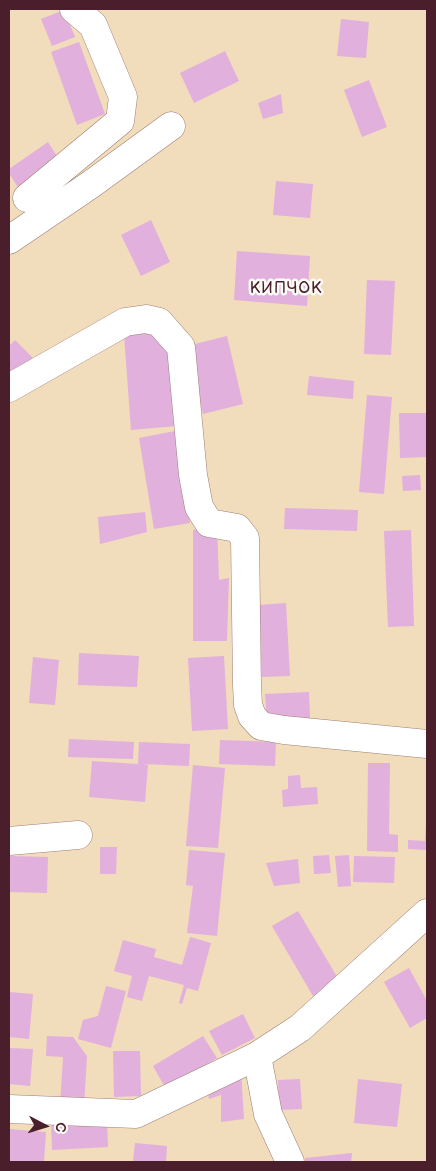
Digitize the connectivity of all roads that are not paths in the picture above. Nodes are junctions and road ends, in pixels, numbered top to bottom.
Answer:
1 (74, 9) edge
2 (171, 126) dead end
3 (27, 198) dead end
4 (9, 240) edge
5 (9, 388) edge
6 (427, 744) edge
7 (78, 835) dead end
8 (9, 841) edge
9 (427, 913) edge
10 (257, 1056) junction
11 (9, 1109) edge
12 (290, 1162) edge

1 - 3 street
2 - 4 street
5 - 6 street
7 - 8 street
9 - 10 street
10 - 11 street
10 - 12 street

